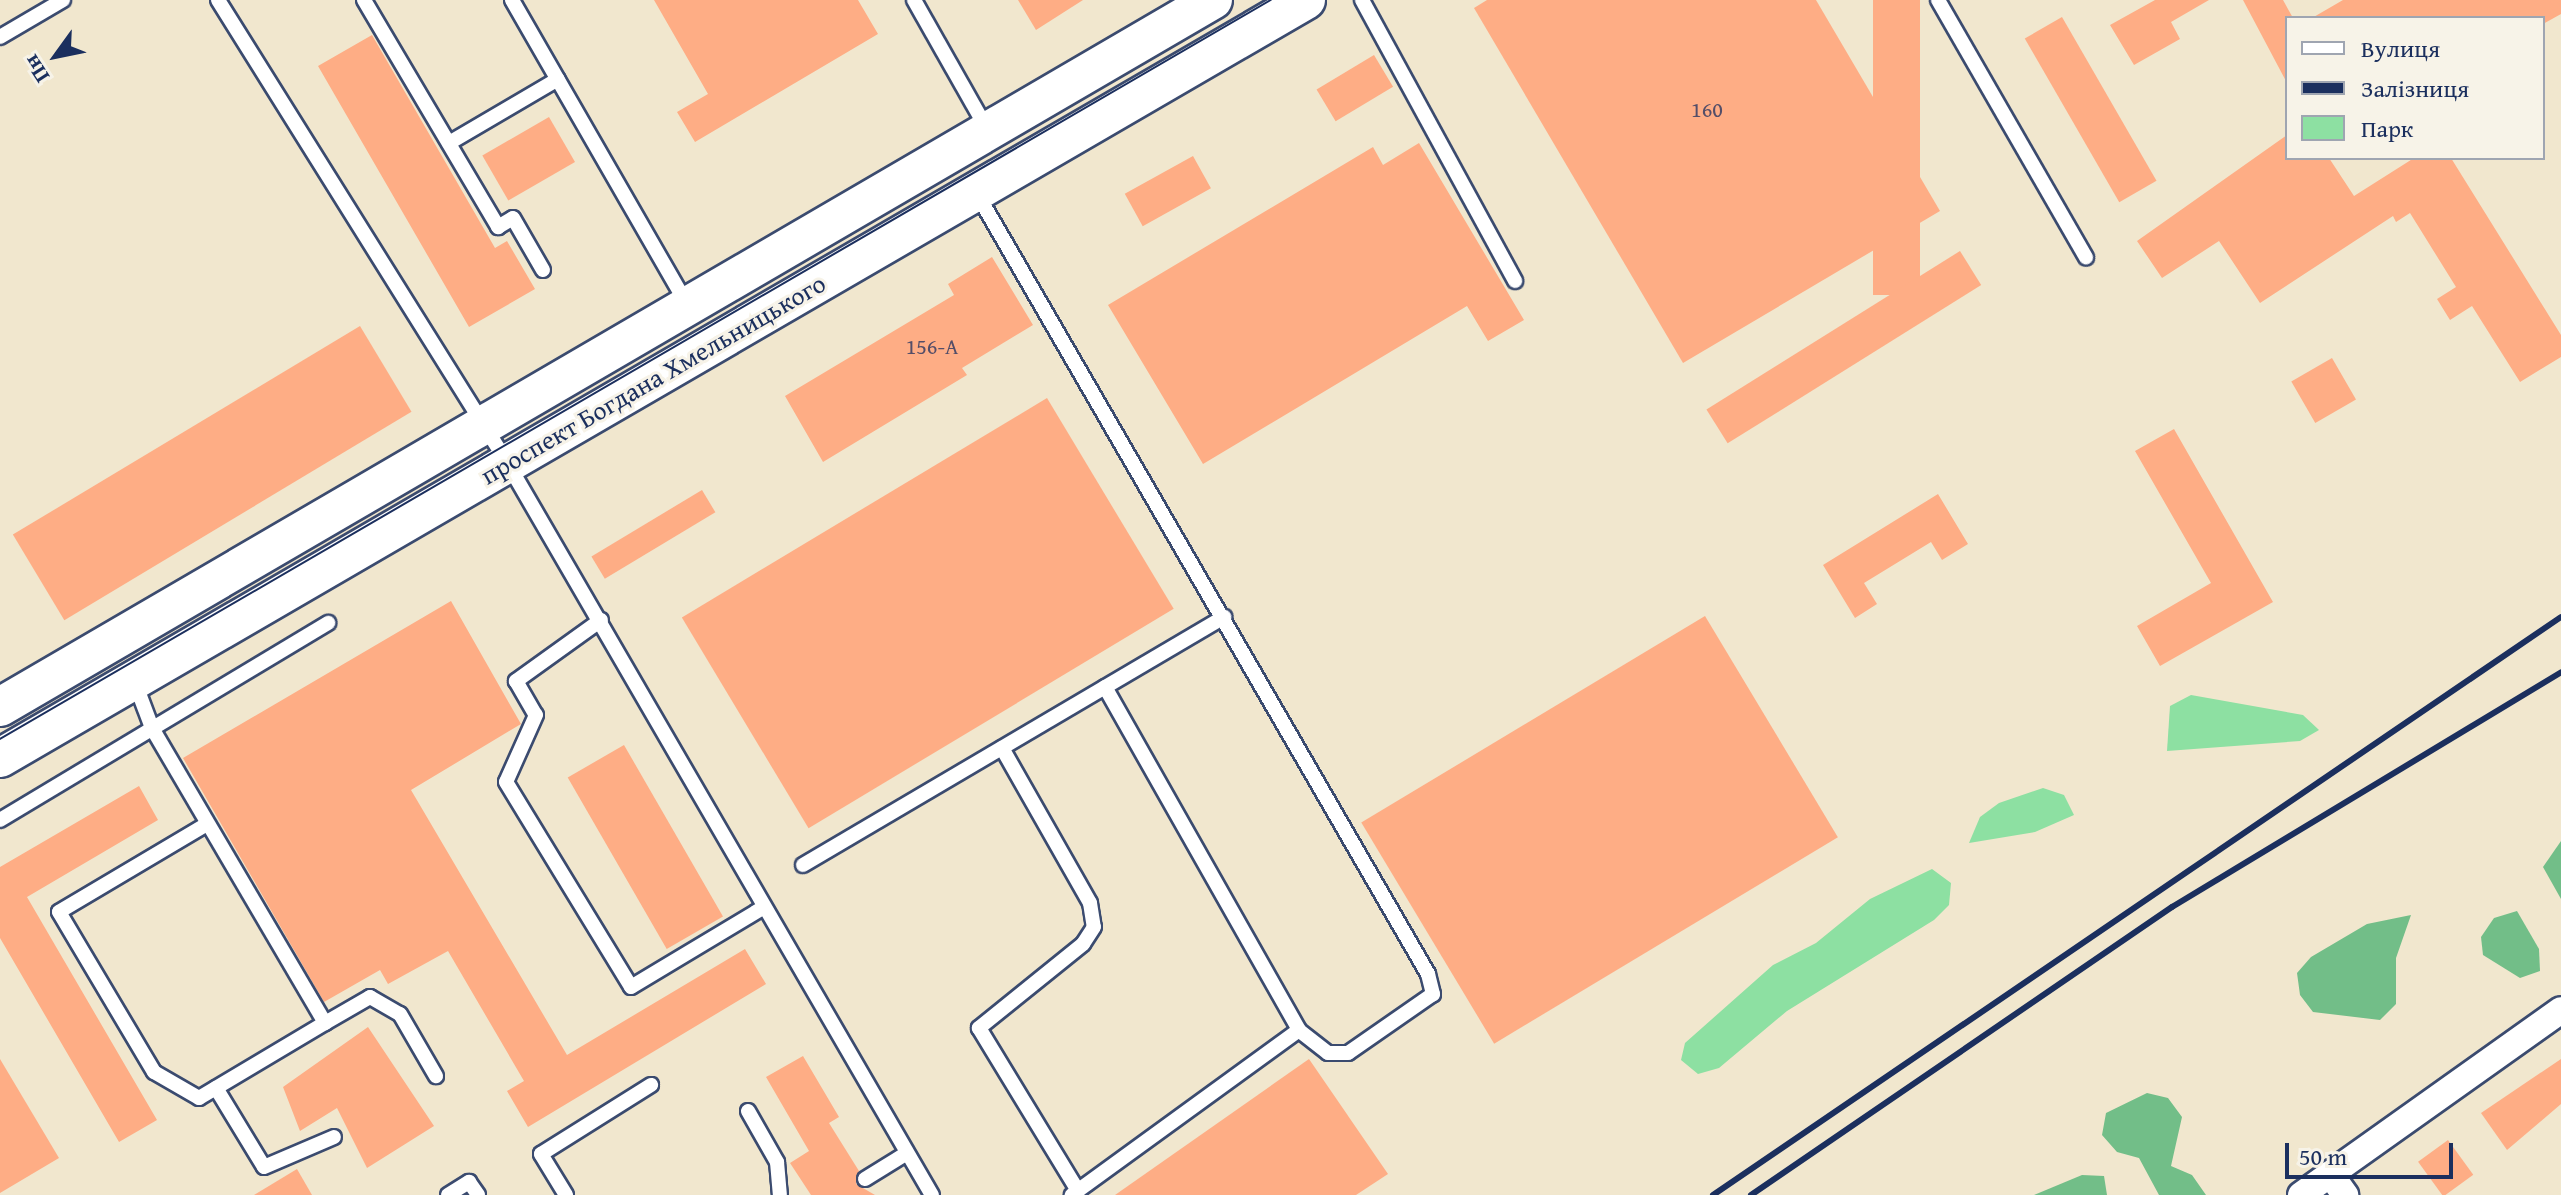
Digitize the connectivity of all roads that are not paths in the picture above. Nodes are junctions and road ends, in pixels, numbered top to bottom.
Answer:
1 (63, 0) edge
2 (218, 0) edge
3 (364, 0) edge
4 (512, 0) edge
5 (914, 0) edge
6 (1213, 0) edge
7 (1306, 0) edge
8 (1362, 0) edge
9 (1938, 0) edge
10 (0, 37) edge
11 (558, 79) junction
12 (988, 131) junction
13 (449, 143) junction
14 (976, 192) junction
15 (2086, 257) dead end
16 (543, 270) dead end
17 (1515, 281) dead end
18 (689, 306) junction
19 (484, 425) junction
20 (508, 464) junction
21 (1224, 617) junction
22 (601, 620) junction
23 (328, 623) dead end
24 (134, 680) junction
25 (1105, 687) junction
26 (0, 707) edge
27 (152, 728) junction
28 (1002, 748) junction
29 (0, 758) edge
30 (0, 820) edge
31 (207, 824) junction
32 (803, 865) dead end
33 (761, 909) junction
34 (2561, 1010) edge
35 (325, 1023) junction
36 (1299, 1030) junction
37 (436, 1076) dead end
38 (651, 1085) dead end
39 (216, 1088) junction
40 (748, 1111) dead end
41 (334, 1137) dead end
42 (907, 1153) junction
43 (865, 1179) dead end
44 (2338, 1185) edge
45 (1075, 1193) edge
46 (448, 1195) edge
47 (478, 1195) edge
48 (566, 1195) edge
49 (780, 1195) edge
50 (932, 1195) edge
51 (2301, 1195) edge

1 - 10 lane
2 - 19 lane
3 - 13 lane
4 - 11 lane
5 - 12 lane
6 - 12 main road, проспект Богдана Хмельницького
7 - 14 main road, проспект Богдана Хмельницького
8 - 17 lane
9 - 15 lane
11 - 13 lane
11 - 18 lane
12 - 18 main road, проспект Богдана Хмельницького
13 - 16 lane
14 - 20 main road, проспект Богдана Хмельницького
14 - 21 lane
18 - 19 main road, проспект Богдана Хмельницького
19 - 20 lane
19 - 26 main road, проспект Богдана Хмельницького
20 - 22 lane
20 - 24 main road, проспект Богдана Хмельницького
21 - 25 lane
21 - 36 lane
22 - 33 lane
22 - 33 lane
23 - 27 lane
24 - 27 lane
24 - 29 main road, проспект Богдана Хмельницького
25 - 28 lane
25 - 36 lane
27 - 30 lane
27 - 31 lane
28 - 32 lane
28 - 45 lane
31 - 35 lane
31 - 39 lane
33 - 42 lane
34 - 44 street
35 - 37 lane
35 - 39 lane
36 - 45 lane
38 - 48 lane
39 - 41 lane
40 - 49 lane
42 - 43 lane
42 - 50 lane
44 - 51 street
46 - 47 lane

